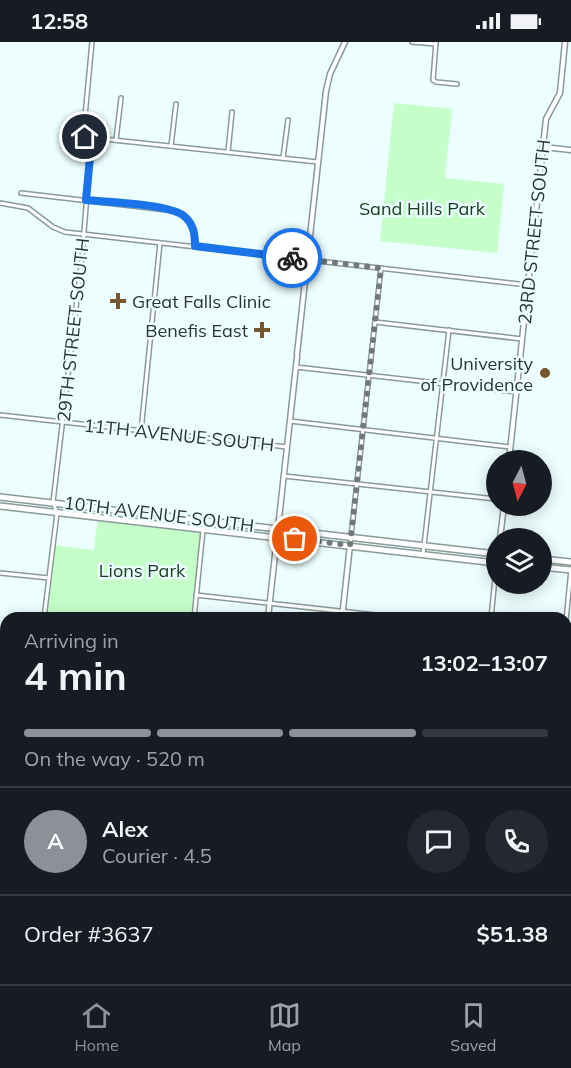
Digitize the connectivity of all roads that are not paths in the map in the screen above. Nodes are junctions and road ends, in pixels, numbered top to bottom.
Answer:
1 (92, 42) edge
2 (345, 42) edge
3 (412, 42) edge
4 (566, 42) edge
5 (436, 43) edge
6 (457, 84) dead end
7 (121, 98) dead end
8 (176, 104) dead end
9 (232, 112) dead end
10 (288, 120) dead end
11 (85, 137) junction
12 (116, 140) junction
13 (171, 146) junction
14 (543, 147) junction
15 (571, 150) edge
16 (228, 152) junction
17 (283, 158) junction
18 (318, 162) junction
19 (21, 193) dead end
20 (86, 200) junction
21 (0, 203) edge
22 (83, 234) junction
23 (160, 243) junction
24 (195, 246) junction
25 (307, 259) junction
26 (381, 268) junction
27 (528, 285) junction
28 (375, 322) junction
29 (449, 330) junction
30 (522, 339) junction
31 (296, 367) junction
32 (369, 375) junction
33 (443, 384) junction
34 (516, 392) junction
35 (0, 415) edge
36 (290, 421) junction
37 (63, 422) junction
38 (363, 429) junction
39 (141, 431) junction
40 (436, 438) junction
41 (286, 447) junction
42 (510, 447) junction
43 (510, 450) edge
44 (284, 476) junction
45 (357, 484) junction
46 (430, 492) junction
47 (0, 497) edge
48 (486, 498) edge
49 (53, 502) junction
50 (0, 506) edge
51 (57, 513) junction
52 (204, 520) junction
53 (278, 528) junction
54 (204, 529) junction
55 (276, 537) junction
56 (351, 537) junction
57 (350, 545) junction
58 (424, 546) junction
59 (486, 553) edge
60 (423, 554) junction
61 (552, 560) edge
62 (486, 562) edge
63 (571, 562) edge
64 (552, 568) edge
65 (571, 570) edge
66 (0, 573) edge
67 (49, 578) junction
68 (493, 594) edge
69 (196, 595) junction
70 (270, 603) junction
71 (343, 611) junction
72 (45, 612) edge
73 (195, 612) edge
74 (269, 612) edge
75 (352, 612) edge
76 (492, 612) edge
77 (567, 612) edge

1 - 11 street, 29TH STREET SOUTH
2 - 18 street
3 - 5 street
4 - 14 street, 23RD STREET SOUTH
5 - 6 street
7 - 12 street
8 - 13 street
9 - 16 street
10 - 17 street
11 - 12 street
11 - 20 street, 29TH STREET SOUTH
12 - 13 street
13 - 16 street
14 - 15 street
14 - 27 street, 23RD STREET SOUTH
16 - 17 street
17 - 18 street
18 - 25 street
19 - 20 street
20 - 22 street, 29TH STREET SOUTH
20 - 24 street
21 - 22 street
22 - 23 street
22 - 37 street, 29TH STREET SOUTH
23 - 24 street
23 - 39 street
24 - 25 street
25 - 26 street
25 - 31 street
26 - 27 street
26 - 28 street
27 - 30 street, 23RD STREET SOUTH
28 - 29 street
28 - 32 street
29 - 30 street
29 - 33 street
30 - 34 street, 23RD STREET SOUTH
31 - 32 street
31 - 36 street
32 - 33 street
32 - 38 street
33 - 34 street
33 - 40 street
34 - 42 street, 23RD STREET SOUTH
35 - 37 street, 11TH AVENUE SOUTH
36 - 38 street
36 - 41 street
37 - 39 street, 11TH AVENUE SOUTH
37 - 49 street, 29TH STREET SOUTH
38 - 40 street
38 - 45 street
39 - 41 street, 11TH AVENUE SOUTH
40 - 42 street
40 - 46 street
41 - 44 street
42 - 43 street, 23RD STREET SOUTH
44 - 45 street, 11TH AVENUE SOUTH
44 - 53 street
45 - 46 street, 11TH AVENUE SOUTH
45 - 56 street
46 - 48 street, 11TH AVENUE SOUTH
46 - 58 street
47 - 49 highway, 10TH AVENUE SOUTH
49 - 51 street, 29TH STREET SOUTH
49 - 52 highway, 10TH AVENUE SOUTH
50 - 51 highway, 10TH AVENUE SOUTH
51 - 54 highway, 10TH AVENUE SOUTH
51 - 67 street, 29TH STREET SOUTH
52 - 53 highway, 10TH AVENUE SOUTH
52 - 54 street
53 - 55 street
53 - 56 highway, 10TH AVENUE SOUTH
54 - 55 highway, 10TH AVENUE SOUTH
54 - 69 street
55 - 57 highway, 10TH AVENUE SOUTH
55 - 70 street
56 - 57 street
56 - 58 highway, 10TH AVENUE SOUTH
57 - 60 highway, 10TH AVENUE SOUTH
57 - 71 street
58 - 59 highway, 10TH AVENUE SOUTH
58 - 60 street
60 - 62 highway, 10TH AVENUE SOUTH
61 - 63 highway
64 - 65 highway
65 - 77 street
66 - 67 street
67 - 72 street, 29TH STREET SOUTH
68 - 76 street
69 - 70 street
69 - 73 street
70 - 71 street
70 - 74 street
71 - 75 street

